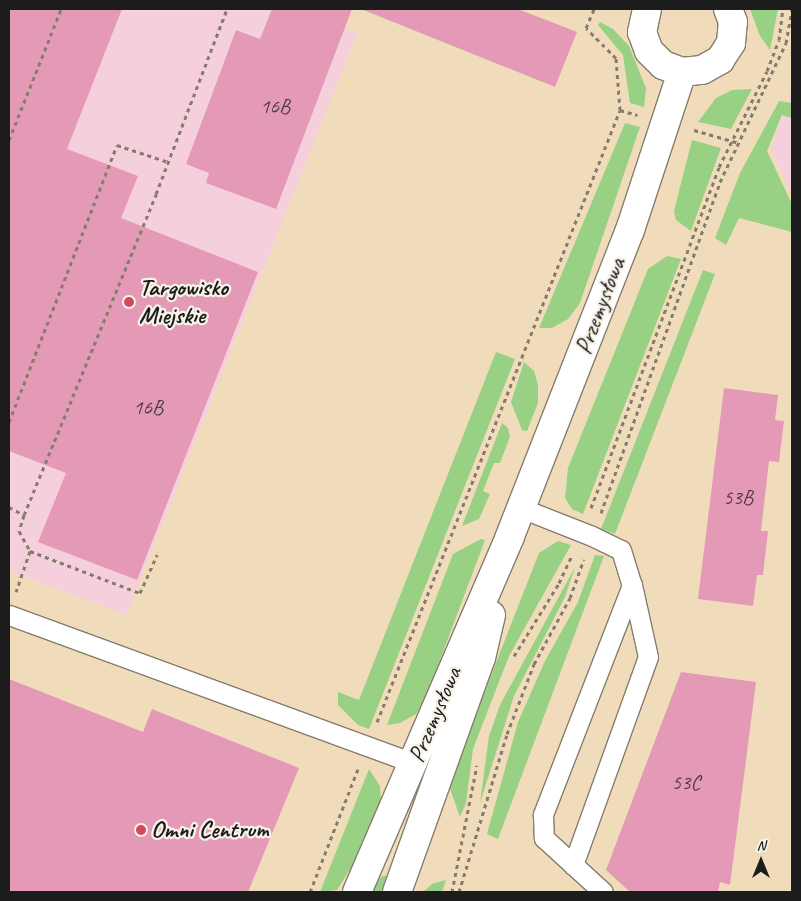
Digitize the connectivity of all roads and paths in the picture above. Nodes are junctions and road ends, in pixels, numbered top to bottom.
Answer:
1 (60, 9) edge
2 (227, 9) edge
3 (594, 9) edge
4 (728, 9) edge
5 (783, 9) edge
6 (792, 9) edge
7 (640, 10) edge
8 (682, 72) junction
9 (9, 140) edge
10 (168, 162) junction
11 (9, 422) edge
12 (9, 507) edge
13 (521, 508) junction
14 (24, 515) junction
15 (587, 534) junction
16 (510, 536) junction
17 (30, 552) junction
18 (157, 555) dead end
19 (632, 585) junction
20 (15, 594) dead end
21 (9, 615) edge
22 (510, 662) dead end
23 (368, 744) junction
24 (478, 760) dead end
25 (414, 763) junction
26 (573, 864) junction
27 (310, 892) edge
28 (357, 892) edge
29 (397, 892) edge
30 (452, 892) edge
31 (459, 892) edge
32 (603, 892) edge

1 - 9 path
2 - 10 path
3 - 23 path
4 - 8 street
5 - 15 path
6 - 15 path
7 - 8 street
8 - 13 street, Przemysłowa
10 - 11 path
10 - 14 path
12 - 14 path
13 - 15 lane
13 - 16 street, Przemysłowa
14 - 17 path
15 - 19 lane
15 - 22 path
15 - 31 path
16 - 25 street, Przemysłowa
16 - 29 street, Przemysłowa
17 - 18 path
17 - 20 path
19 - 26 lane
19 - 26 lane
21 - 23 lane
23 - 25 lane
23 - 27 path
24 - 30 path
25 - 28 street, Przemysłowa
26 - 32 lane

